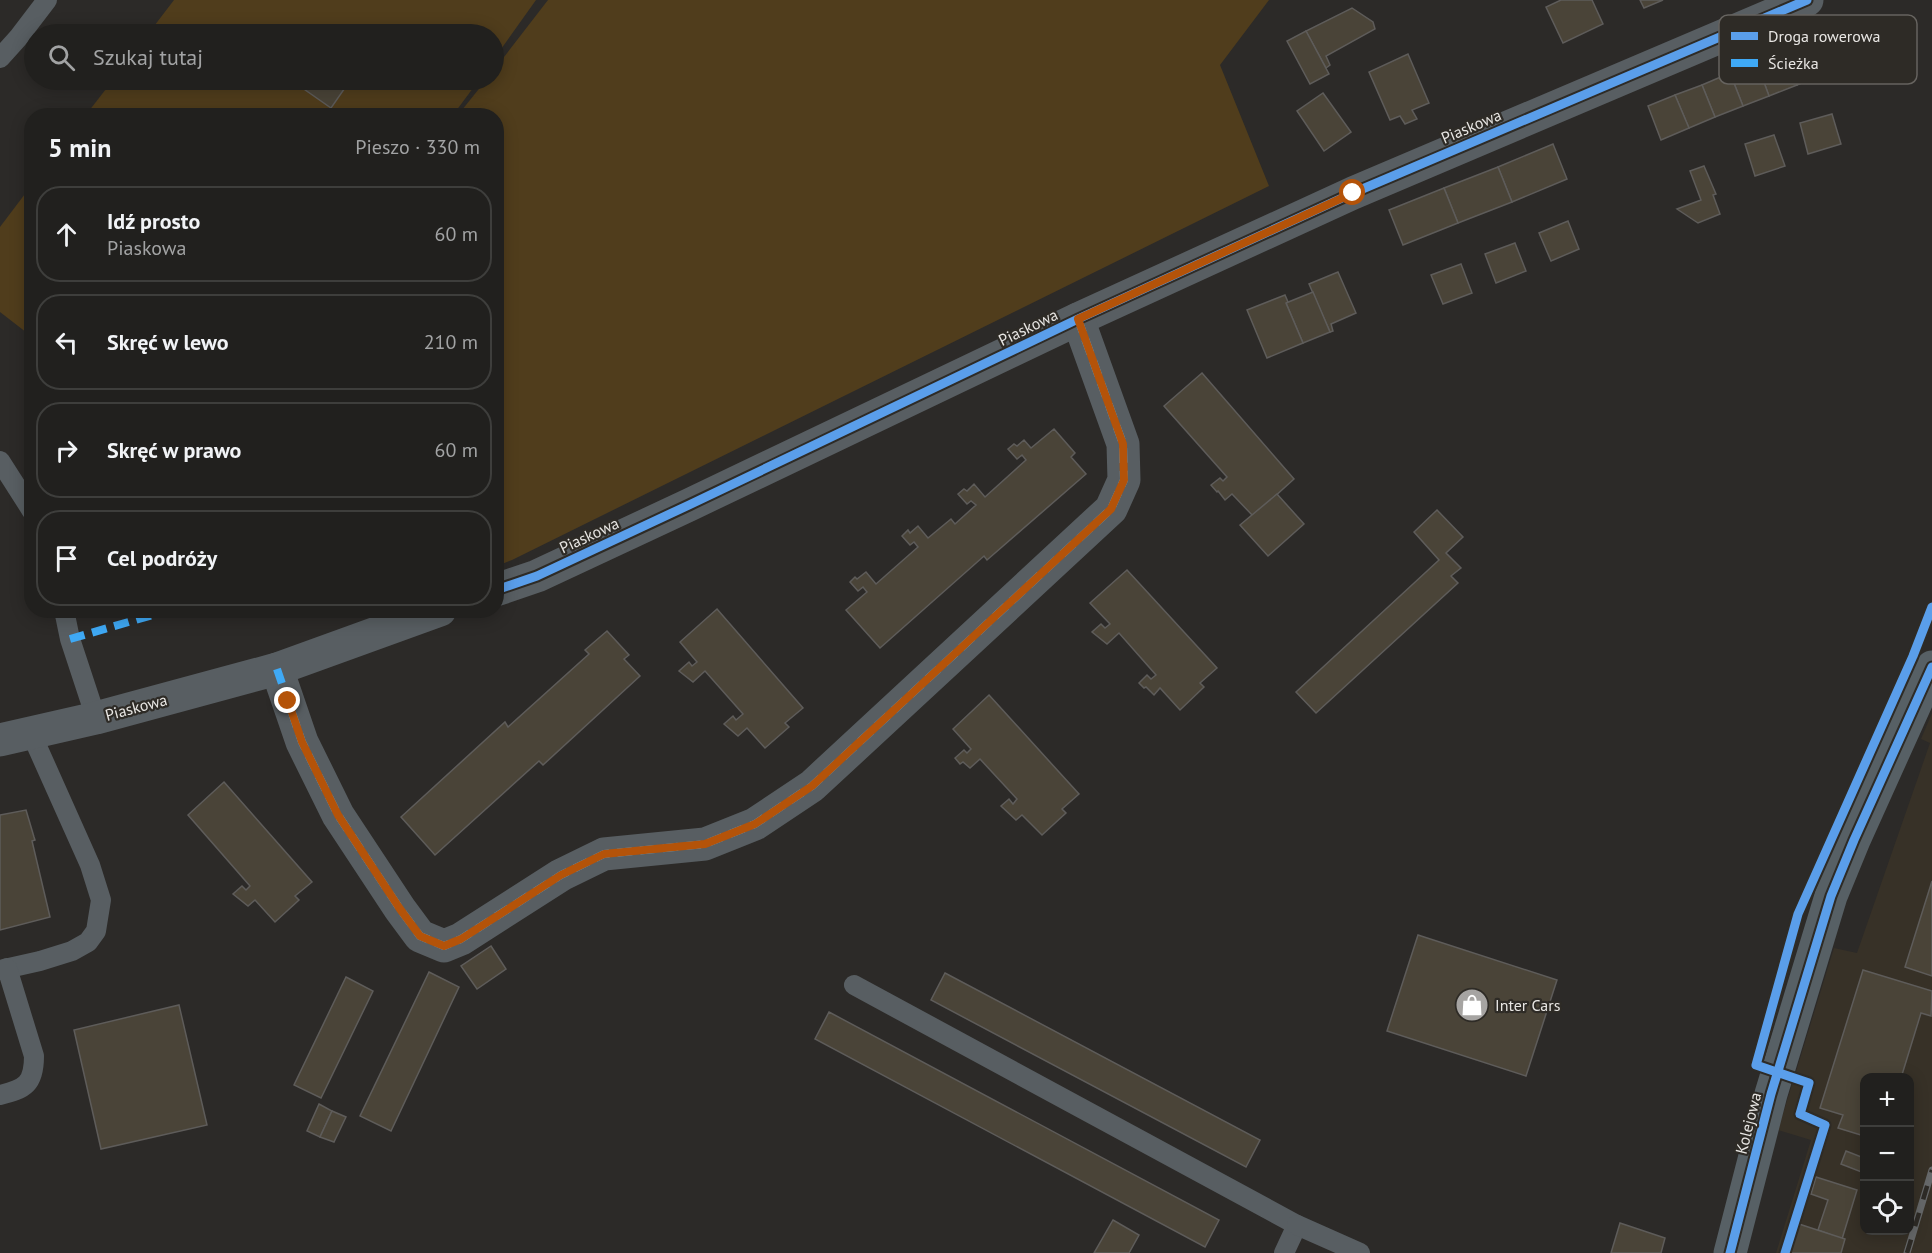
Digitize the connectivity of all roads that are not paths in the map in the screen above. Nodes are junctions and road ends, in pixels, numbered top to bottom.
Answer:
1 (47, 0) edge
2 (1807, 0) edge
3 (1772, 15) edge
4 (29, 24) edge
5 (24, 30) edge
6 (1719, 37) edge
7 (0, 58) edge
8 (1078, 319) junction
9 (0, 461) edge
10 (24, 498) edge
11 (504, 587) edge
12 (66, 618) edge
13 (418, 618) edge
14 (1932, 667) edge
15 (277, 669) junction
16 (96, 718) junction
17 (32, 733) junction
18 (0, 740) edge
19 (3, 969) edge
20 (854, 985) dead end
21 (0, 1095) edge
22 (1297, 1225) junction
23 (1284, 1253) edge
24 (1360, 1253) edge
25 (1730, 1253) edge

1 - 4 lane
2 - 3 street, Piaskowa
5 - 7 lane
6 - 8 street, Piaskowa
8 - 11 street, Piaskowa
8 - 15 street
9 - 10 lane
12 - 16 lane
13 - 15 street, Piaskowa
14 - 25 street, Kolejowa
15 - 16 street, Piaskowa
16 - 17 street, Piaskowa
17 - 18 street, Piaskowa
17 - 19 lane
19 - 21 lane
20 - 22 lane
22 - 23 lane
22 - 24 lane

